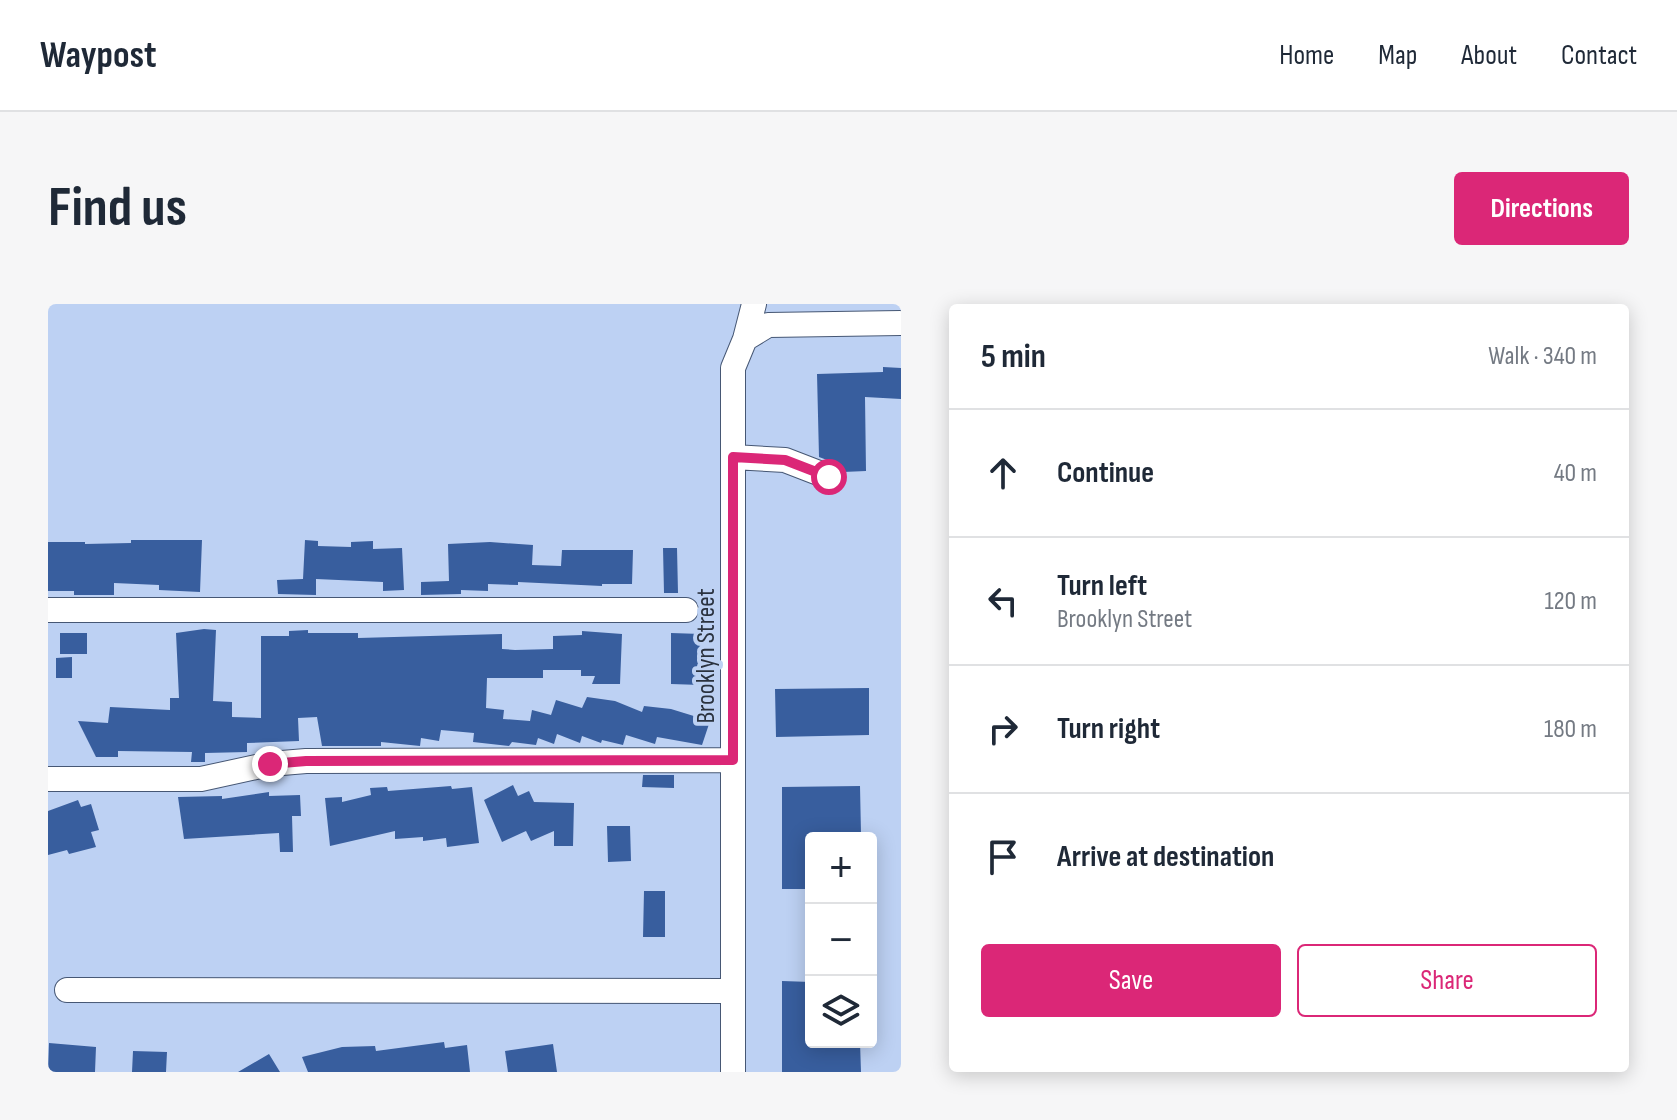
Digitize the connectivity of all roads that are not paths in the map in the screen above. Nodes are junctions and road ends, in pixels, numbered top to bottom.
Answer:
1 (754, 304) edge
2 (901, 323) edge
3 (745, 339) junction
4 (733, 457) junction
5 (829, 477) dead end
6 (48, 610) edge
7 (686, 610) dead end
8 (733, 760) junction
9 (48, 779) edge
10 (67, 990) dead end
11 (733, 991) junction
12 (733, 1072) edge

1 - 3 street, Brooklyn Street
2 - 3 street
3 - 4 street, Brooklyn Street
4 - 5 street
4 - 8 street, Brooklyn Street
6 - 7 street
8 - 9 street
8 - 11 street, Brooklyn Street
10 - 11 street
11 - 12 street, Brooklyn Street

